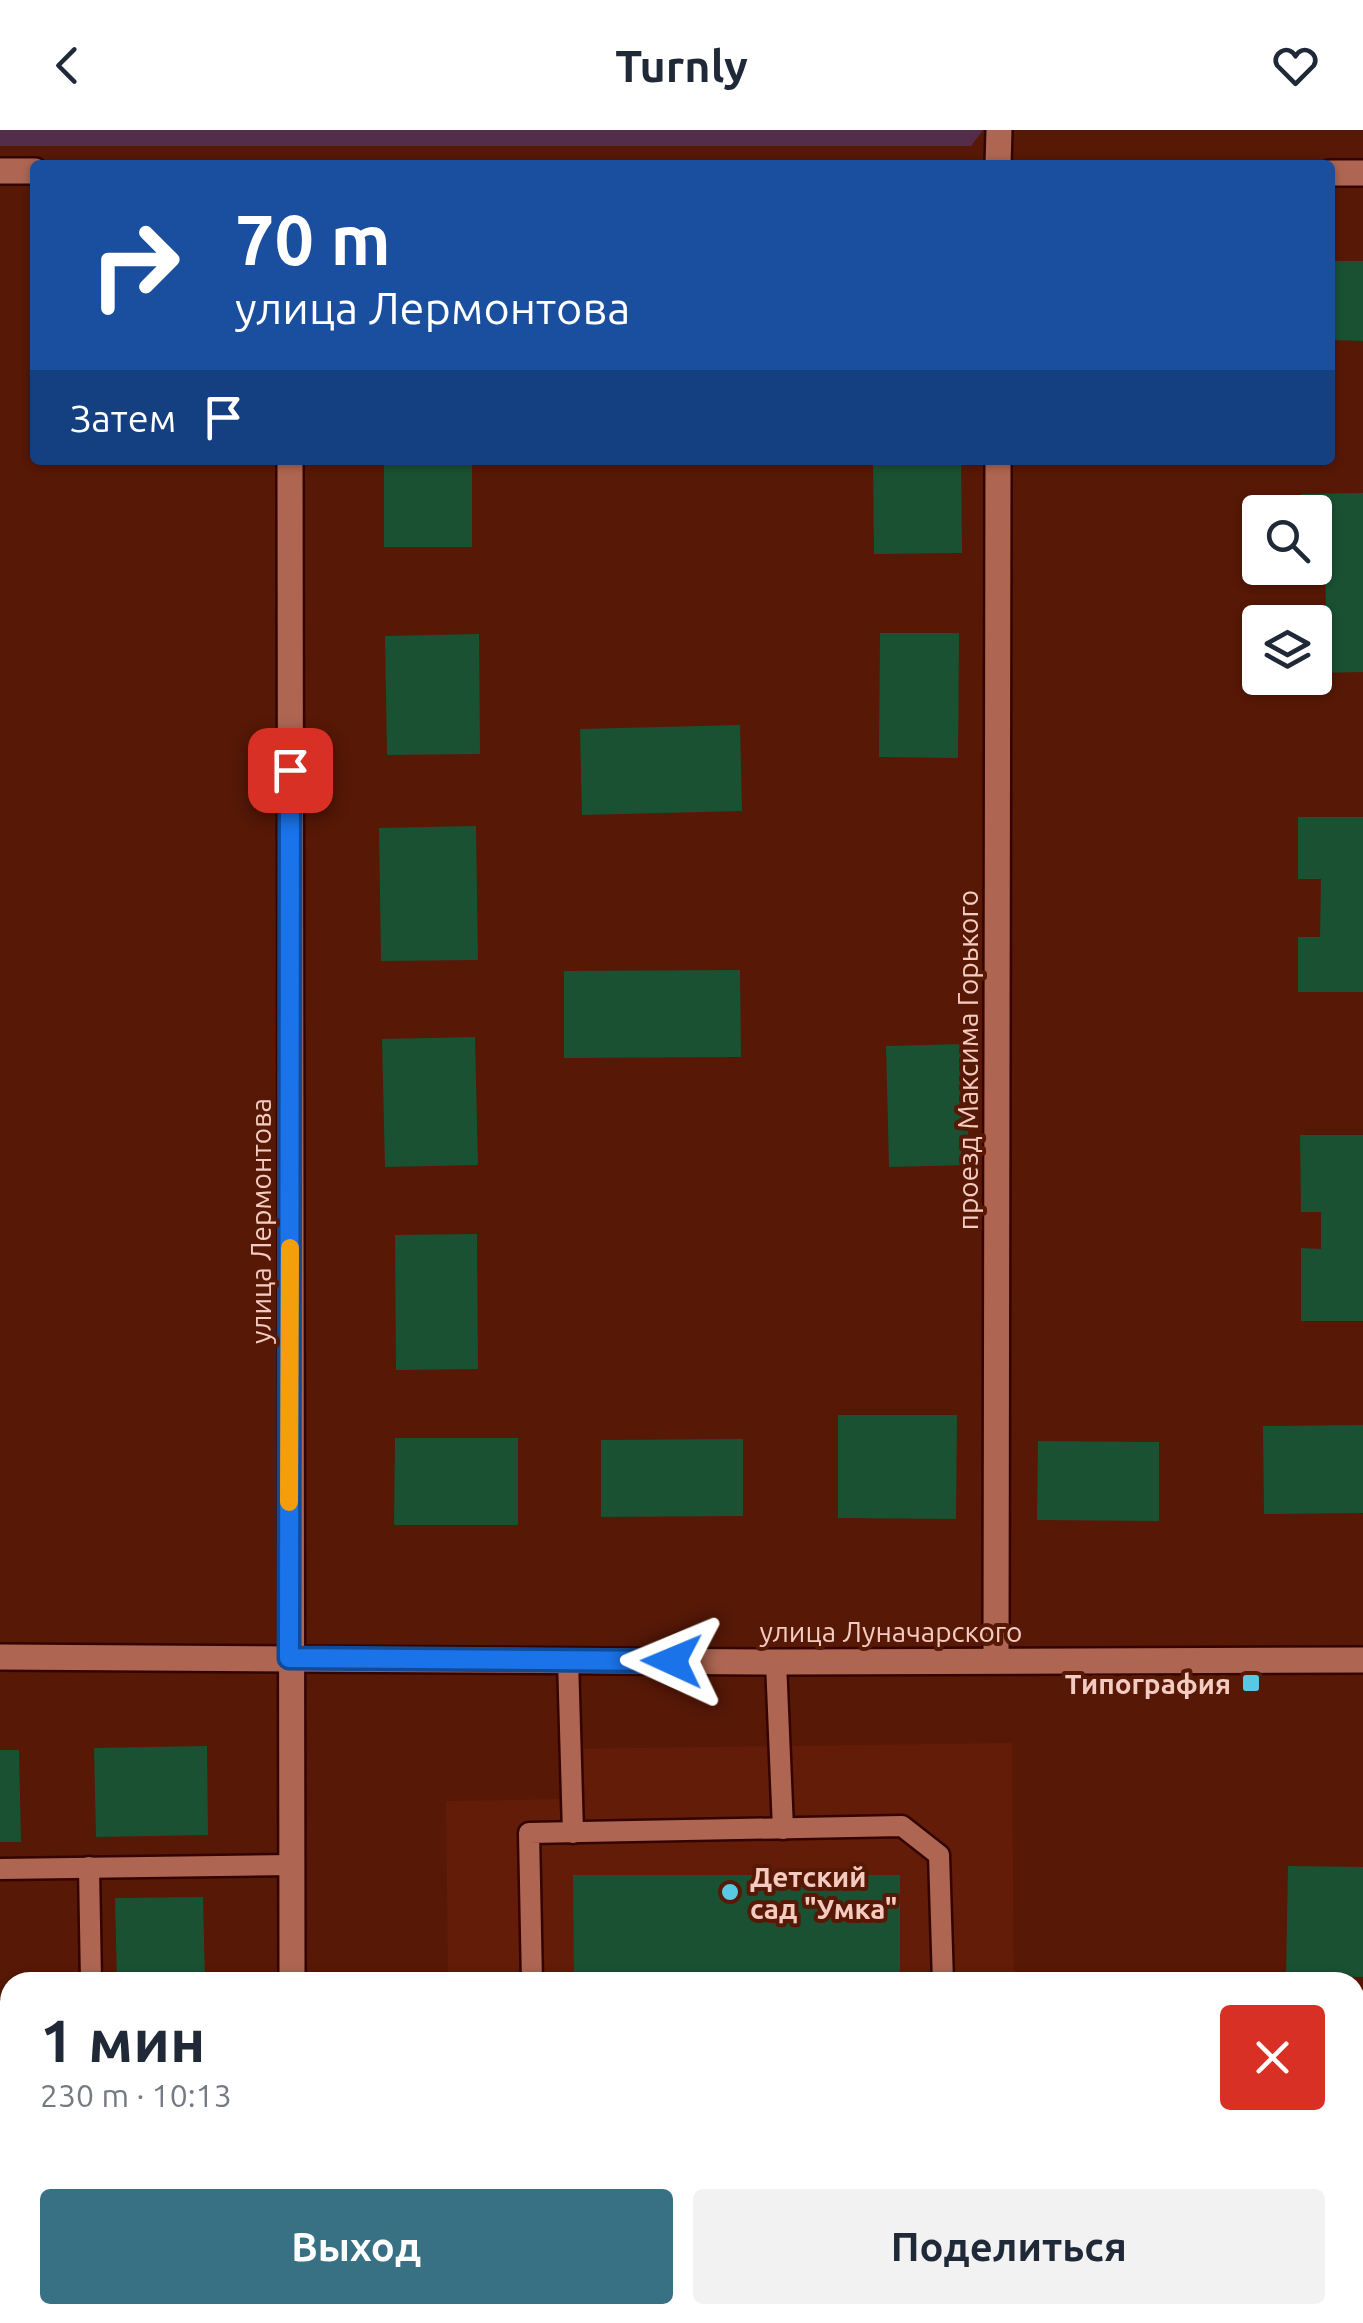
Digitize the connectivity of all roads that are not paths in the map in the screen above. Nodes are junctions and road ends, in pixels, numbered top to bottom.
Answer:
1 (1000, 130) edge
2 (998, 160) edge
3 (0, 172) edge
4 (30, 172) edge
5 (1335, 173) edge
6 (1363, 173) edge
7 (290, 465) edge
8 (998, 465) edge
9 (0, 1657) edge
10 (289, 1658) junction
11 (568, 1659) junction
12 (996, 1659) junction
13 (1363, 1660) edge
14 (776, 1662) junction
15 (782, 1829) junction
16 (572, 1834) junction
17 (291, 1865) junction
18 (89, 1867) junction
19 (0, 1868) edge
20 (91, 1972) edge
21 (292, 1972) edge
22 (532, 1972) edge
23 (943, 1972) edge

1 - 2 street
3 - 4 street
5 - 6 street
7 - 10 street, улица Лермонтова
8 - 12 street, проезд Максима Горького
9 - 10 street, улица Луначарского
10 - 11 street, улица Луначарского
10 - 17 street, улица Лермонтова
11 - 14 street, улица Луначарского
11 - 16 lane
12 - 13 street, улица Луначарского
12 - 14 street, улица Луначарского
14 - 15 lane
15 - 16 lane
15 - 23 lane
16 - 22 lane
17 - 18 lane
17 - 21 street, улица Лермонтова
18 - 19 lane
18 - 20 lane

